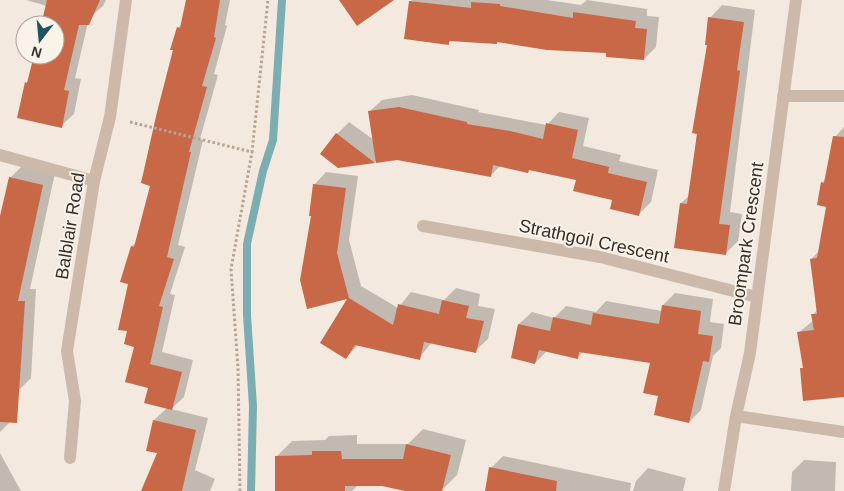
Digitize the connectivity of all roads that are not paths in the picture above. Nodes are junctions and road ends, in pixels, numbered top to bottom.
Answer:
1 (126, 0) edge
2 (796, 0) edge
3 (784, 96) junction
4 (844, 96) edge
5 (0, 156) edge
6 (94, 181) junction
7 (423, 226) dead end
8 (757, 297) junction
9 (736, 416) junction
10 (844, 432) edge
11 (70, 458) dead end
12 (724, 491) edge

1 - 6 street, Balblair Road
2 - 3 street, Broompark Crescent
3 - 4 street
3 - 8 street, Broompark Crescent
5 - 6 street
6 - 11 street, Balblair Road
7 - 8 street, Strathgoil Crescent
8 - 9 street, Broompark Crescent
9 - 10 street
9 - 12 street, Broompark Crescent

